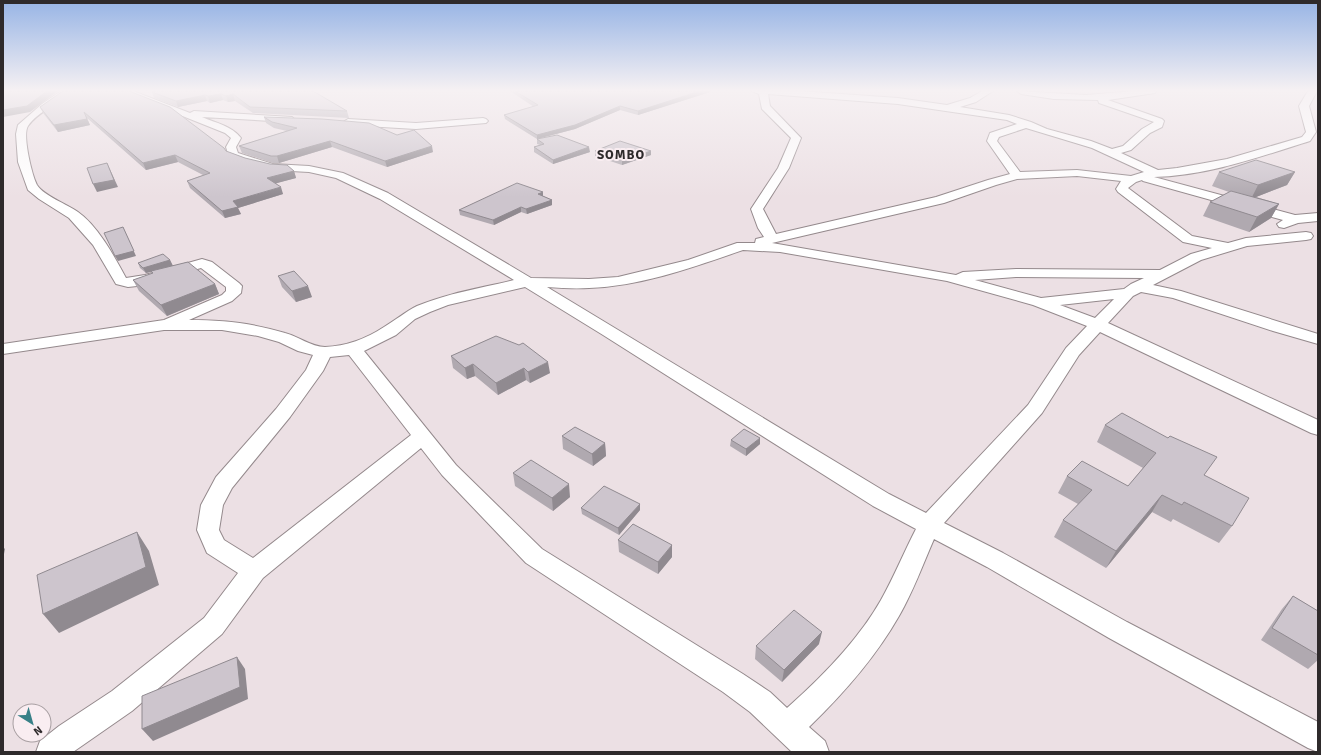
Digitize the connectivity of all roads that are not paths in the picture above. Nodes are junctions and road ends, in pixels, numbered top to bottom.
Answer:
1 (23, 126) edge
2 (216, 126) edge
3 (784, 126) edge
4 (988, 126) edge
5 (1011, 126) edge
6 (1032, 126) edge
7 (1156, 126) edge
8 (1314, 128) edge
9 (991, 129) junction
10 (1112, 152) junction
11 (1158, 174) junction
12 (1017, 176) junction
13 (1136, 178) junction
14 (1318, 217) edge
15 (1296, 219) junction
16 (1279, 233) junction
17 (1312, 238) edge
18 (772, 239) junction
19 (1188, 239) junction
20 (742, 246) junction
21 (1229, 247) junction
22 (1196, 258) junction
23 (1164, 274) junction
24 (948, 277) junction
25 (526, 282) junction
26 (1132, 290) junction
27 (1039, 302) junction
28 (164, 325) junction
29 (1098, 325) junction
30 (1318, 339) edge
31 (3, 349) edge
32 (354, 350) junction
33 (323, 352) junction
34 (1318, 428) edge
35 (422, 436) junction
36 (929, 525) junction
37 (254, 571) junction
38 (788, 727) junction
39 (1318, 738) edge
40 (51, 752) edge
41 (814, 752) edge

1 - 28 street
2 - 25 street
3 - 18 street
4 - 9 street
5 - 9 street
6 - 10 street
7 - 10 street
8 - 11 street
9 - 12 street
10 - 11 street
11 - 13 street
12 - 13 street
12 - 18 street
13 - 15 street
13 - 19 street
14 - 15 street
15 - 16 street
16 - 17 street
16 - 21 street
18 - 20 street
19 - 21 street
19 - 22 street
20 - 24 street
20 - 25 street
21 - 22 street
22 - 23 street
23 - 24 street
23 - 26 street
24 - 27 street
25 - 32 street
25 - 36 street
26 - 27 street
26 - 29 street
26 - 30 street
27 - 29 street
28 - 31 street
28 - 33 street
29 - 34 street
29 - 36 street
32 - 33 street
32 - 35 street
33 - 37 street
35 - 37 street
35 - 38 street
36 - 38 street
36 - 39 street
37 - 40 street
38 - 41 street

